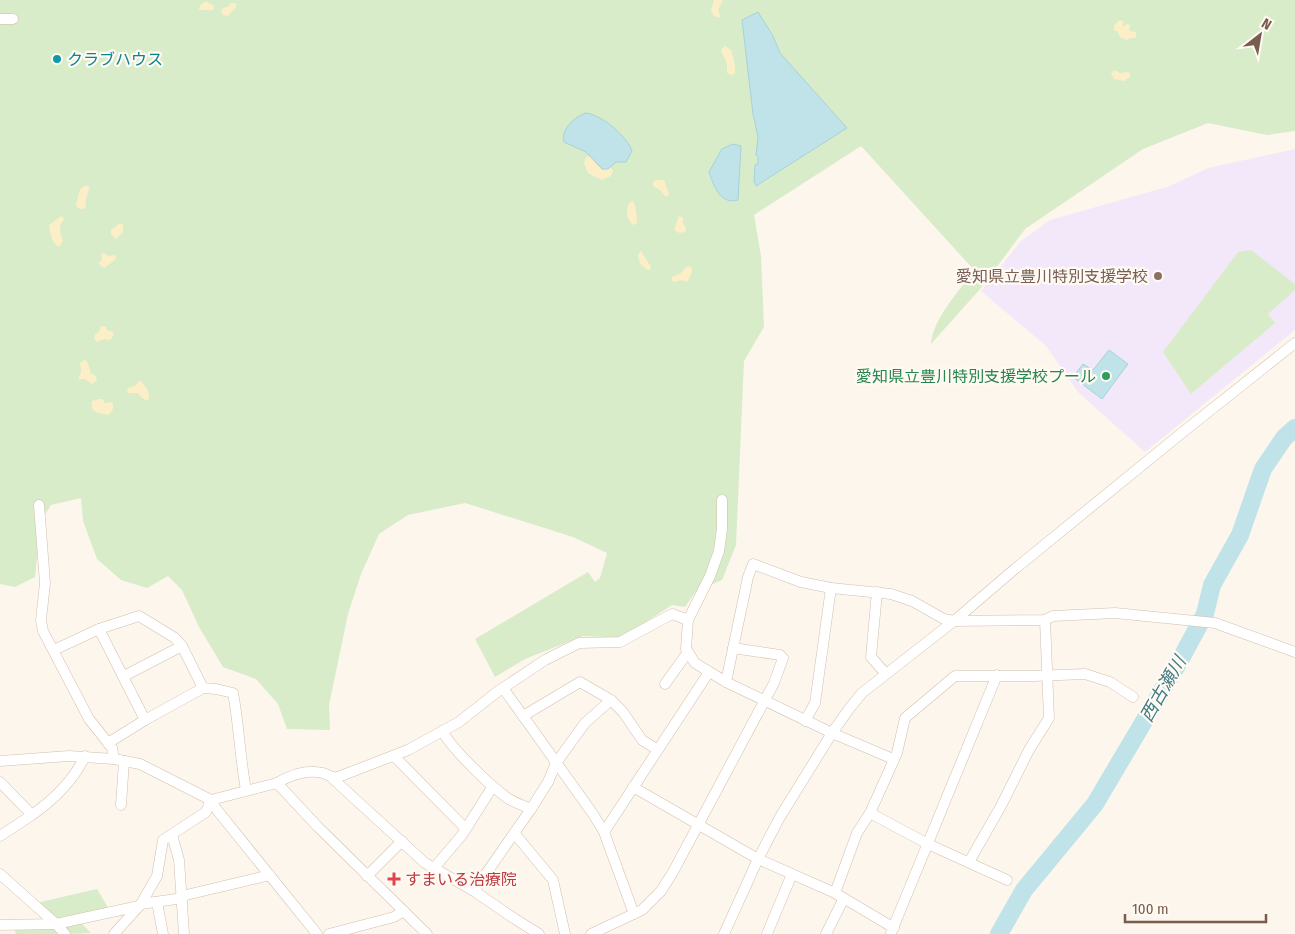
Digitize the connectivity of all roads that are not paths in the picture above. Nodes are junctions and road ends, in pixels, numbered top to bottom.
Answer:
1 (0, 19) edge
2 (13, 19) dead end
3 (1295, 343) edge
4 (722, 500) dead end
5 (39, 505) dead end
6 (831, 588) junction
7 (877, 592) junction
8 (688, 620) junction
9 (1046, 620) junction
10 (954, 621) junction
11 (99, 628) junction
12 (182, 646) junction
13 (733, 648) junction
14 (54, 650) junction
15 (688, 652) junction
16 (1295, 652) edge
17 (709, 672) junction
18 (886, 674) junction
19 (1048, 675) junction
20 (124, 676) junction
21 (997, 676) junction
22 (726, 682) junction
23 (665, 684) dead end
24 (203, 688) junction
25 (503, 688) junction
26 (1133, 697) dead end
27 (611, 700) junction
28 (765, 701) junction
29 (523, 716) junction
30 (145, 720) junction
31 (806, 721) junction
32 (442, 731) junction
33 (832, 733) junction
34 (108, 743) junction
35 (658, 750) junction
36 (85, 756) junction
37 (394, 756) junction
38 (893, 759) junction
39 (119, 760) junction
40 (0, 761) edge
41 (556, 763) junction
42 (332, 778) junction
43 (0, 782) edge
44 (277, 783) junction
45 (493, 786) junction
46 (633, 787) junction
47 (246, 790) junction
48 (211, 800) junction
49 (121, 806) dead end
50 (532, 809) junction
51 (870, 813) junction
52 (32, 815) junction
53 (699, 824) junction
54 (466, 829) junction
55 (604, 832) junction
56 (515, 834) junction
57 (172, 835) junction
58 (0, 836) edge
59 (402, 841) junction
60 (928, 844) junction
61 (758, 859) junction
62 (969, 862) junction
63 (434, 868) junction
64 (0, 874) edge
65 (792, 874) junction
66 (270, 875) junction
67 (367, 876) junction
68 (1007, 880) dead end
69 (474, 891) junction
70 (839, 896) junction
71 (182, 897) junction
72 (157, 902) junction
73 (140, 905) junction
74 (404, 911) junction
75 (634, 914) junction
76 (56, 924) junction
77 (0, 925) edge
78 (892, 931) edge
79 (115, 933) edge
80 (66, 934) edge
81 (163, 934) edge
82 (184, 934) edge
83 (317, 934) edge
84 (329, 934) edge
85 (427, 934) edge
86 (540, 934) edge
87 (565, 934) edge
88 (591, 934) edge
89 (724, 934) edge
90 (767, 934) edge
91 (826, 934) edge

1 - 2 street
3 - 10 street
4 - 8 street
5 - 14 street
6 - 7 street
6 - 13 street
6 - 31 street
7 - 10 street
7 - 18 street
8 - 15 street
8 - 25 street
9 - 10 street
9 - 16 street
9 - 19 street
10 - 18 street
11 - 12 street
11 - 14 street
11 - 20 street
12 - 20 street
12 - 24 street
13 - 22 street
13 - 28 street
14 - 34 street
15 - 17 street
15 - 23 street
17 - 22 street
17 - 35 street
18 - 33 street
19 - 21 street
19 - 26 street
19 - 62 street
20 - 30 street
21 - 38 street
21 - 60 street
22 - 28 street
24 - 30 street
24 - 47 street
25 - 29 street
25 - 32 street
27 - 29 street
27 - 35 street
27 - 41 street
28 - 31 street
28 - 53 street
29 - 41 street
30 - 34 street
31 - 33 street
32 - 37 street
32 - 45 street
33 - 38 street
33 - 61 street
34 - 39 street
35 - 46 street
36 - 39 street
36 - 40 street
36 - 52 street
37 - 42 street
37 - 54 street
38 - 51 street
39 - 48 street
39 - 49 street
41 - 50 street
41 - 55 street
42 - 44 street
42 - 59 street
43 - 52 street
44 - 47 street
44 - 67 street
45 - 50 street
45 - 54 street
46 - 53 street
46 - 55 street
47 - 48 street
48 - 57 street
48 - 66 street
50 - 56 street
51 - 60 street
51 - 70 street
52 - 58 street
53 - 61 street
53 - 75 street
54 - 63 street
55 - 75 street
56 - 69 street
56 - 87 street
57 - 71 street
57 - 73 street
59 - 63 street
59 - 67 street
60 - 62 street
60 - 78 street
61 - 65 street
61 - 89 street
62 - 68 street
63 - 69 street
64 - 76 street
65 - 70 street
65 - 90 street
66 - 71 street
66 - 83 street
67 - 74 street
69 - 86 street
70 - 78 street
70 - 91 street
71 - 72 street
71 - 82 street
72 - 73 street
72 - 81 street
73 - 76 street
73 - 79 street
74 - 84 street
74 - 85 street
75 - 88 street
76 - 77 street
76 - 80 street

